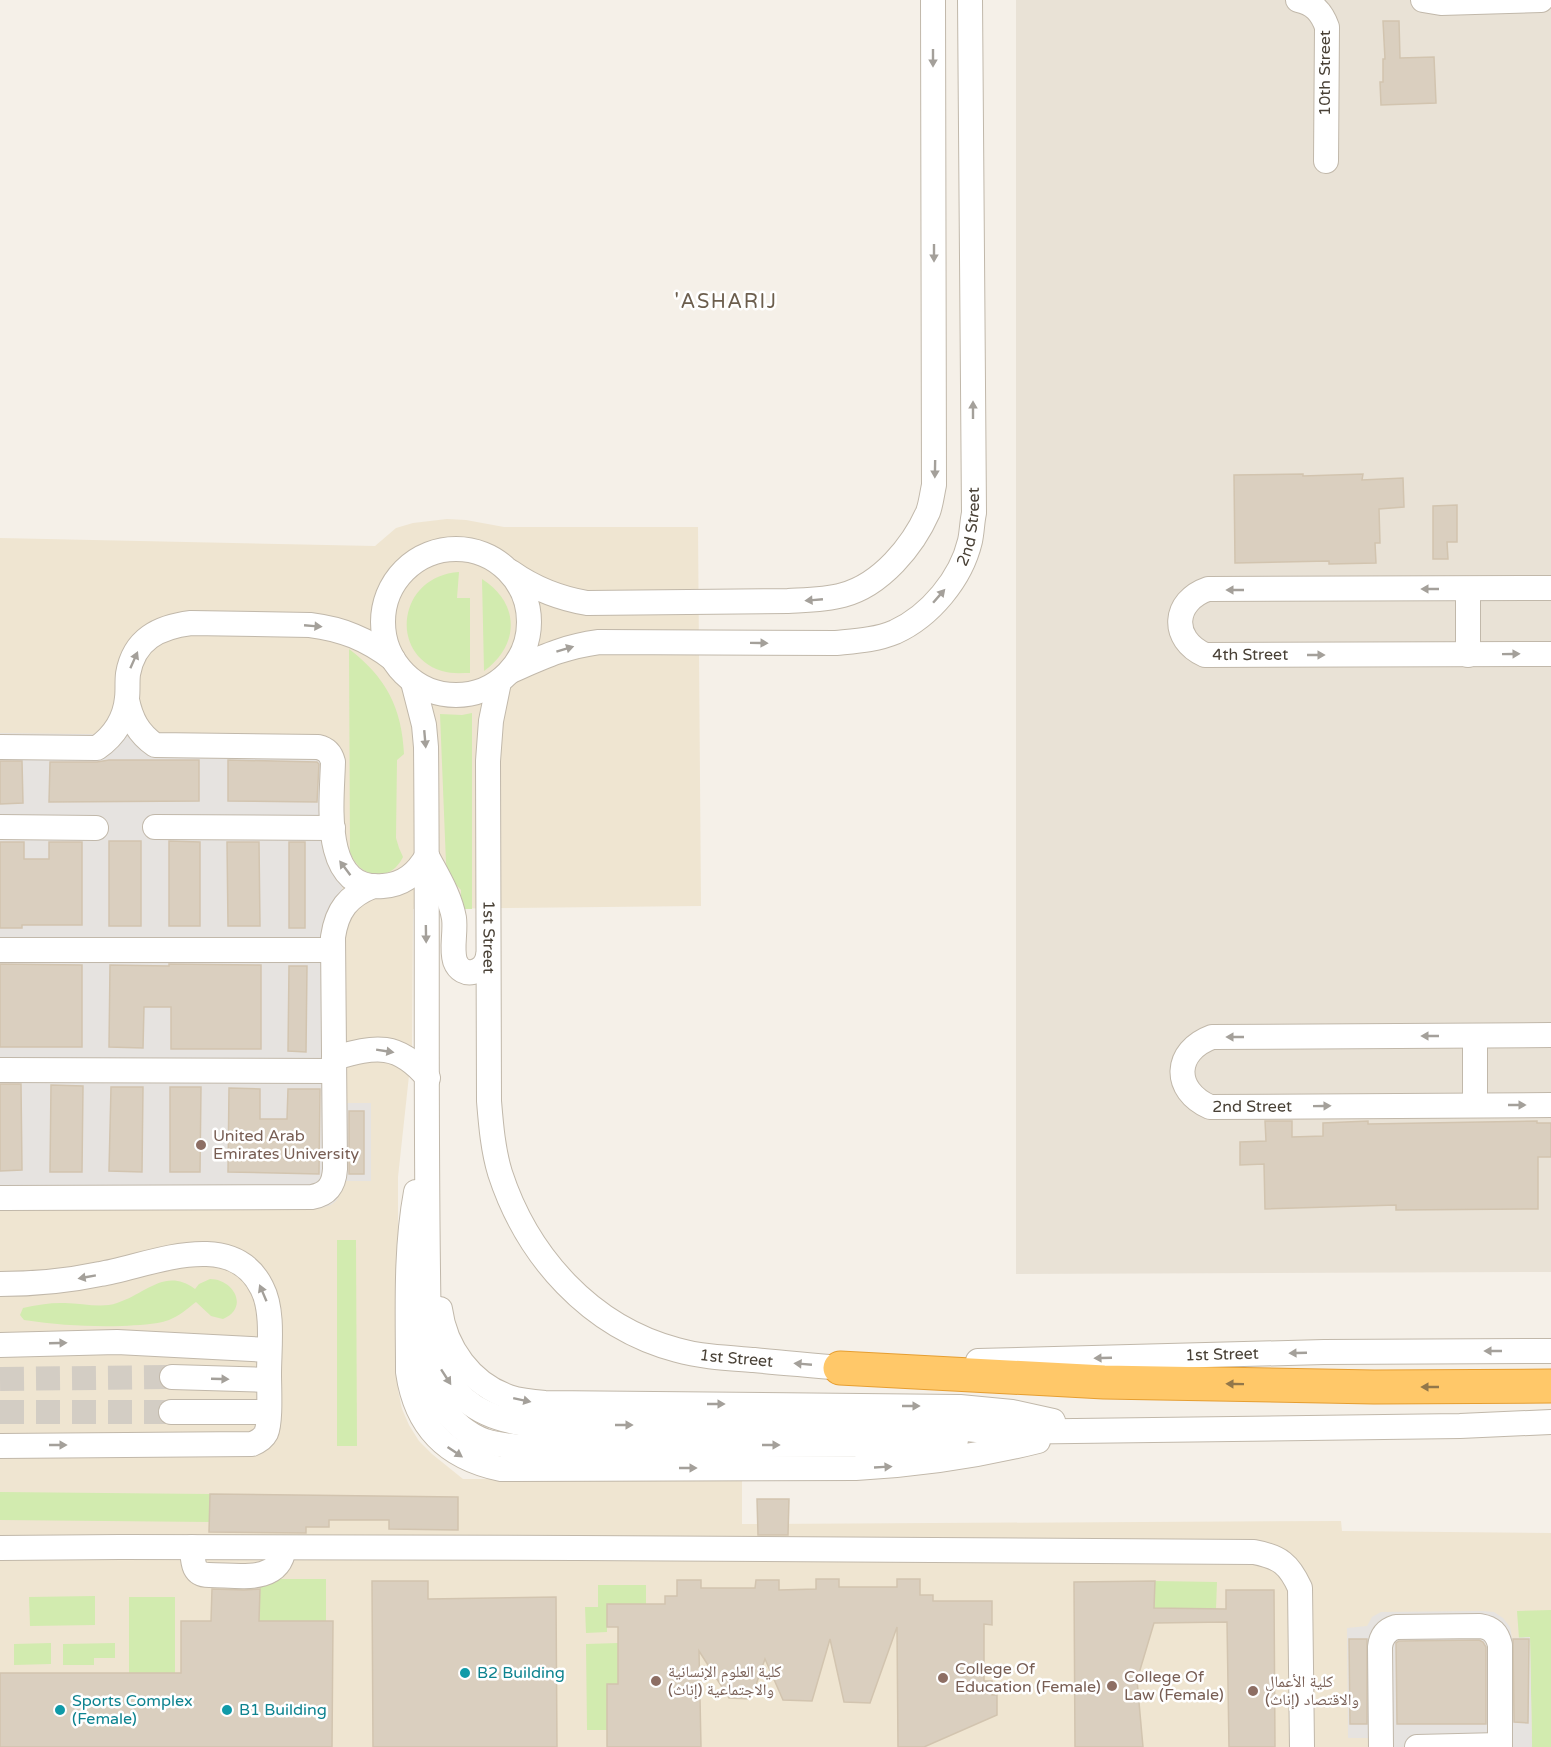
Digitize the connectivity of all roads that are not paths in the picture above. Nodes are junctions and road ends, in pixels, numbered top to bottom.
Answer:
1 (933, 0) edge
2 (970, 0) edge
3 (1298, 0) edge
4 (1423, 0) edge
5 (1541, 0) edge
6 (1326, 160) dead end
7 (511, 572) junction
8 (1551, 588) edge
9 (1468, 589) junction
10 (1551, 654) edge
11 (1468, 655) junction
12 (393, 659) junction
13 (505, 676) junction
14 (413, 681) junction
15 (127, 700) junction
16 (0, 747) edge
17 (0, 827) edge
18 (155, 827) dead end
19 (96, 828) dead end
20 (333, 828) junction
21 (427, 856) junction
22 (373, 886) junction
23 (0, 950) edge
24 (333, 950) junction
25 (488, 956) junction
26 (1551, 1035) edge
27 (1475, 1036) junction
28 (334, 1065) junction
29 (0, 1070) edge
30 (428, 1078) junction
31 (1475, 1105) junction
32 (1551, 1105) edge
33 (427, 1130) junction
34 (419, 1180) junction
35 (0, 1198) edge
36 (0, 1284) edge
37 (0, 1345) edge
38 (269, 1350) junction
39 (1551, 1351) edge
40 (840, 1368) junction
41 (172, 1377) tunnel mouth
42 (269, 1380) junction
43 (1551, 1386) edge
44 (171, 1412) tunnel mouth
45 (268, 1412) junction
46 (1551, 1422) edge
47 (1081, 1430) junction
48 (995, 1432) junction
49 (0, 1446) edge
50 (0, 1548) edge
51 (1500, 1746) edge
52 (1302, 1747) edge
53 (1381, 1747) edge
54 (1417, 1747) edge

1 -> 7 street
13 -> 2 street, 2nd Street
3 - 6 street, 10th Street
4 - 5 street
7 - 12 street
7 - 13 street
8 - 9 street, 4th Street
9 - 11 street
9 -> 11 street, 4th Street
11 -> 10 street, 4th Street
12 - 14 street
15 -> 12 street
13 - 14 street
13 - 25 street, 1st Street
14 -> 21 street
15 - 16 street
15 - 20 street
17 - 19 street
18 - 20 street
22 -> 20 street
21 - 22 street
21 - 25 street
21 -> 30 street
22 - 24 street
23 - 24 street
24 - 28 street
40 -> 25 street, 1st Street
26 - 27 street, 2nd Street
27 - 31 street
27 -> 31 street, 2nd Street
28 - 29 street
28 -> 30 street
28 - 35 street
30 - 33 street
31 -> 32 street, 2nd Street
33 - 34 street
33 -> 47 street
33 -> 48 street
34 -> 47 street
34 -> 48 street
38 -> 36 street
37 -> 38 street
38 - 42 street
39 -> 40 street, 1st Street
43 -> 40 highway
41 -> 42 street
42 - 45 street
44 - 45 street
49 -> 45 street
46 - 47 street
47 - 48 street
50 - 52 street
51 - 53 street
51 - 54 street

